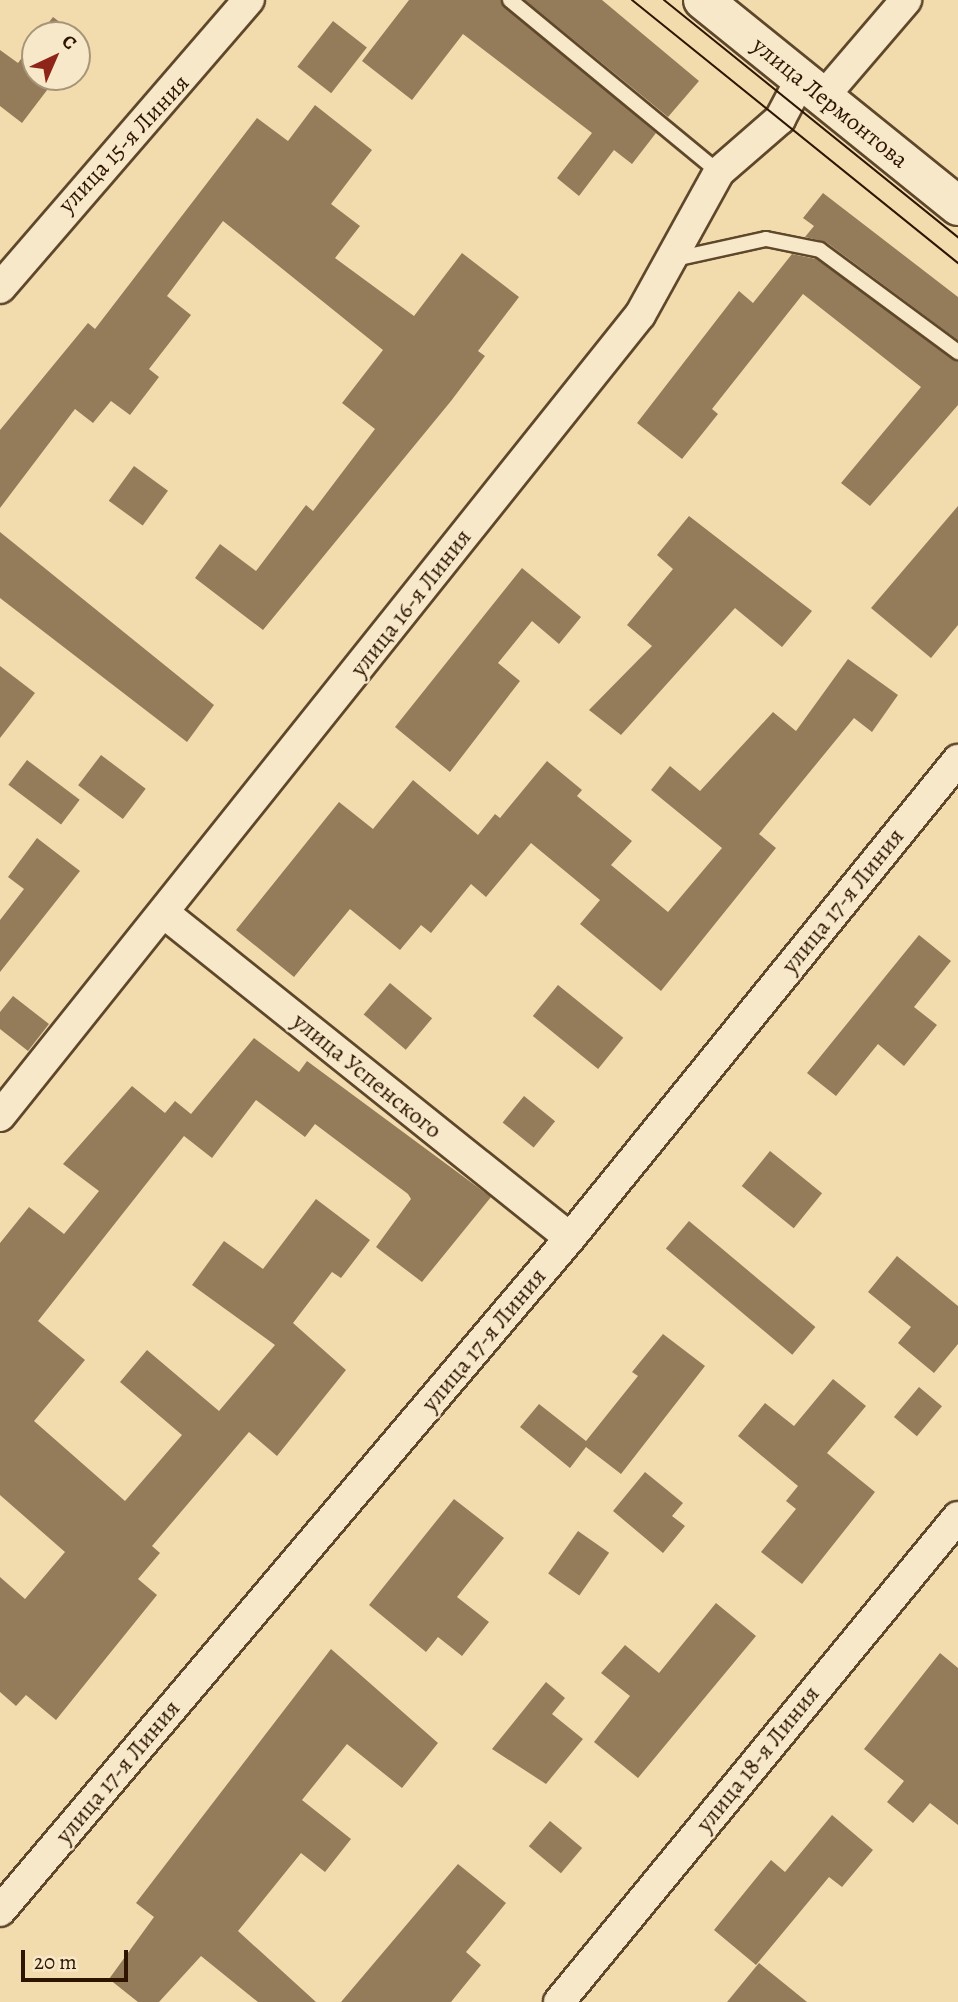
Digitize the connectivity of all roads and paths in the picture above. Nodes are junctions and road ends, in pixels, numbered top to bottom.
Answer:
1 (248, 0) edge
2 (510, 0) edge
3 (703, 0) edge
4 (906, 0) edge
5 (812, 88) junction
6 (719, 172) junction
7 (958, 206) edge
8 (675, 259) junction
9 (0, 288) edge
10 (958, 352) edge
11 (958, 760) edge
12 (164, 913) junction
13 (0, 1116) edge
14 (570, 1238) junction
15 (958, 1517) edge
16 (0, 1911) edge
17 (559, 2002) edge

1 - 9 street, улица 15-я Линия
2 - 6 lane
3 - 5 main road, улица Лермонтова
4 - 5 street, улица 16-я Линия
5 - 6 street, улица 16-я Линия
5 - 7 main road, улица Лермонтова
6 - 8 street, улица 16-я Линия
8 - 10 lane
8 - 12 street, улица 16-я Линия
11 - 14 street, улица 17-я Линия
12 - 13 street, улица 16-я Линия
12 - 14 street, улица Успенского
14 - 16 street, улица 17-я Линия
15 - 17 street, улица 18-я Линия

